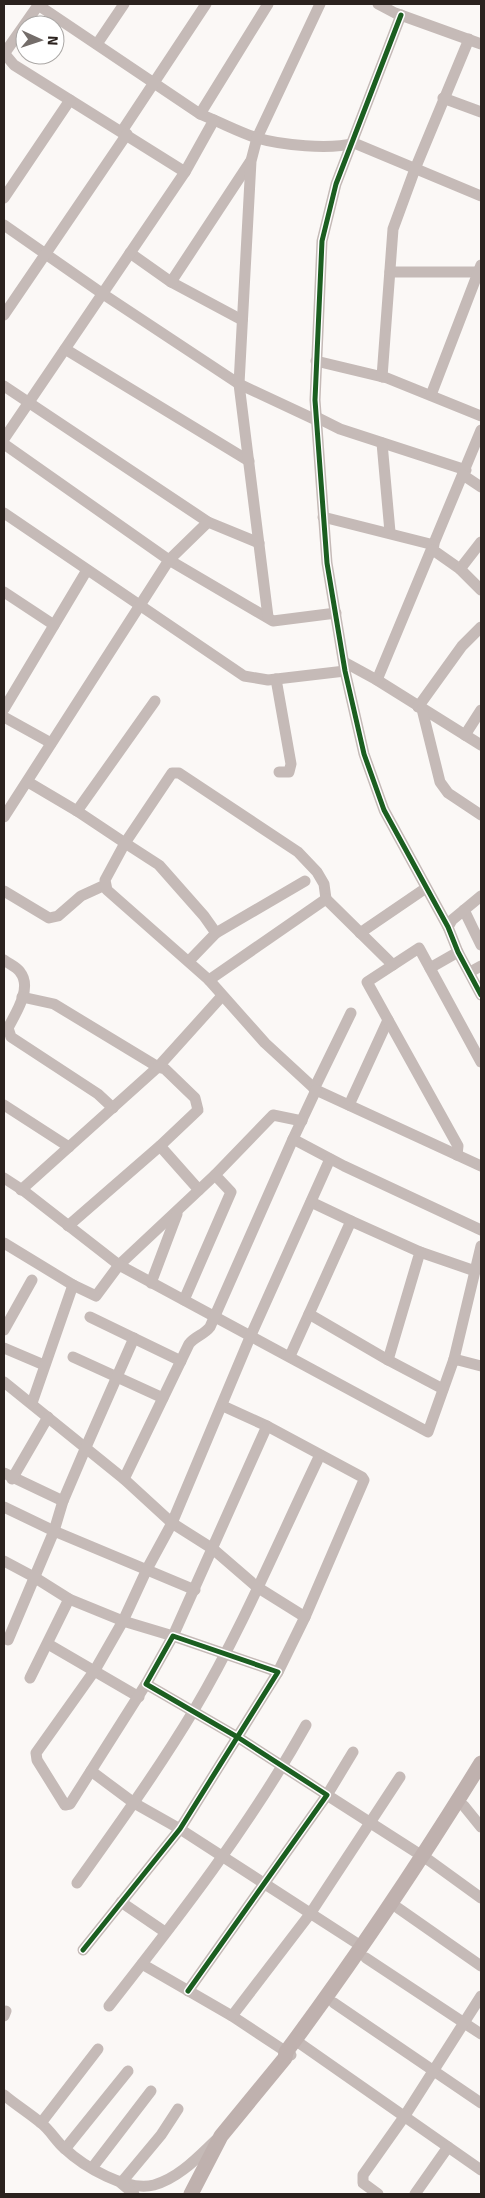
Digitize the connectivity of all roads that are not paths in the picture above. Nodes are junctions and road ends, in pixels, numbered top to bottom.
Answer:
1 (38, 4) edge
2 (124, 4) edge
3 (206, 4) edge
4 (268, 4) edge
5 (320, 4) edge
6 (378, 4) edge
7 (398, 11) edge
8 (469, 39) junction
9 (96, 44) junction
10 (481, 44) edge
11 (4, 54) edge
12 (154, 83) junction
13 (443, 98) junction
14 (70, 100) junction
15 (481, 112) edge
16 (200, 114) junction
17 (214, 120) junction
18 (124, 132) junction
19 (258, 138) junction
20 (354, 142) junction
21 (251, 161) junction
22 (415, 169) junction
23 (186, 172) junction
24 (481, 196) edge
25 (4, 198) edge
26 (4, 225) edge
27 (130, 253) junction
28 (44, 254) junction
29 (480, 268) edge
30 (390, 272) junction
31 (171, 282) junction
32 (103, 294) junction
33 (5, 310) edge
34 (242, 320) junction
35 (65, 349) junction
36 (316, 361) junction
37 (382, 377) junction
38 (239, 384) junction
39 (4, 386) edge
40 (431, 396) junction
41 (28, 403) junction
42 (481, 416) edge
43 (316, 418) junction
44 (481, 430) edge
45 (4, 439) edge
46 (382, 443) junction
47 (4, 444) edge
48 (249, 461) junction
49 (464, 473) junction
50 (481, 487) edge
51 (4, 513) edge
52 (323, 517) junction
53 (208, 522) junction
54 (390, 532) junction
55 (481, 542) edge
56 (259, 544) junction
57 (434, 548) junction
58 (169, 560) junction
59 (460, 569) junction
60 (86, 570) junction
61 (481, 590) edge
62 (5, 596) edge
63 (140, 605) junction
64 (336, 613) junction
65 (268, 617) junction
66 (54, 625) junction
67 (481, 627) edge
68 (345, 667) junction
69 (276, 679) junction
70 (377, 680) junction
71 (155, 701) dead end
72 (420, 708) junction
73 (4, 709) edge
74 (481, 710) edge
75 (4, 717) edge
76 (465, 735) junction
77 (51, 743) junction
78 (481, 745) edge
79 (280, 772) dead end
80 (28, 782) junction
81 (77, 811) junction
82 (481, 815) edge
83 (4, 817) edge
84 (125, 843) junction
85 (305, 881) dead end
86 (105, 885) junction
87 (426, 888) junction
88 (4, 891) edge
89 (481, 896) edge
90 (326, 899) junction
91 (464, 910) junction
92 (448, 927) junction
93 (216, 933) junction
94 (360, 933) junction
95 (481, 945) edge
96 (458, 952) junction
97 (4, 960) edge
98 (189, 962) junction
99 (393, 965) junction
100 (481, 966) edge
101 (430, 968) junction
102 (470, 972) junction
103 (209, 980) junction
104 (481, 995) edge
105 (222, 996) junction
106 (22, 997) junction
107 (350, 1013) dead end
108 (388, 1020) junction
109 (481, 1062) edge
110 (158, 1067) junction
111 (315, 1090) junction
112 (4, 1105) edge
113 (349, 1105) junction
114 (113, 1108) junction
115 (302, 1121) junction
116 (293, 1139) junction
117 (160, 1146) junction
118 (69, 1147) junction
119 (456, 1156) junction
120 (330, 1159) junction
121 (481, 1166) edge
122 (215, 1176) junction
123 (4, 1178) edge
124 (21, 1190) junction
125 (199, 1190) junction
126 (311, 1202) junction
127 (178, 1210) junction
128 (351, 1221) junction
129 (68, 1226) junction
130 (481, 1230) edge
131 (4, 1243) edge
132 (481, 1246) edge
133 (420, 1252) junction
134 (119, 1265) junction
135 (475, 1271) junction
136 (32, 1280) dead end
137 (151, 1283) junction
138 (73, 1285) junction
139 (184, 1300) junction
140 (309, 1314) junction
141 (215, 1316) junction
142 (90, 1317) dead end
143 (4, 1330) edge
144 (251, 1335) junction
145 (134, 1338) junction
146 (4, 1348) edge
147 (290, 1356) junction
148 (73, 1357) dead end
149 (454, 1359) junction
150 (388, 1360) junction
151 (181, 1361) junction
152 (44, 1365) junction
153 (481, 1366) edge
154 (116, 1376) junction
155 (4, 1382) edge
156 (444, 1389) junction
157 (163, 1398) junction
158 (32, 1403) junction
159 (223, 1406) junction
160 (48, 1417) junction
161 (268, 1426) junction
162 (86, 1447) junction
163 (320, 1455) junction
164 (8, 1476) edge
165 (124, 1478) junction
166 (63, 1501) junction
167 (4, 1506) edge
168 (172, 1523) junction
169 (54, 1531) junction
170 (213, 1549) junction
171 (4, 1561) edge
172 (147, 1569) junction
173 (34, 1577) junction
174 (257, 1587) junction
175 (195, 1590) junction
176 (69, 1599) junction
177 (305, 1618) junction
178 (123, 1621) junction
179 (173, 1636) junction
180 (8, 1640) dead end
181 (48, 1644) junction
182 (226, 1653) junction
183 (95, 1670) junction
184 (278, 1672) junction
185 (30, 1678) dead end
186 (146, 1684) junction
187 (139, 1697) junction
188 (193, 1711) junction
189 (306, 1726) dead end
190 (238, 1738) junction
191 (353, 1752) dead end
192 (481, 1763) edge
193 (283, 1767) junction
194 (91, 1771) junction
195 (400, 1778) dead end
196 (481, 1779) edge
197 (327, 1795) junction
198 (134, 1803) junction
199 (464, 1806) junction
200 (370, 1824) junction
201 (481, 1827) edge
202 (180, 1829) junction
203 (222, 1856) junction
204 (425, 1859) junction
205 (77, 1883) dead end
206 (265, 1885) junction
207 (481, 1898) edge
208 (121, 1902) junction
209 (398, 1908) junction
210 (310, 1914) junction
211 (165, 1932) junction
212 (82, 1950) dead end
213 (363, 1952) junction
214 (142, 1964) junction
215 (481, 1966) edge
216 (188, 1991) junction
217 (481, 1996) edge
218 (334, 2004) junction
219 (109, 2006) dead end
220 (232, 2016) junction
221 (464, 2022) junction
222 (481, 2034) edge
223 (98, 2049) dead end
224 (291, 2050) junction
225 (434, 2070) junction
226 (128, 2071) dead end
227 (151, 2091) dead end
228 (4, 2095) edge
229 (481, 2103) edge
230 (178, 2109) dead end
231 (404, 2117) junction
232 (41, 2123) junction
233 (221, 2136) junction
234 (448, 2147) junction
235 (65, 2149) junction
236 (92, 2168) junction
237 (481, 2170) edge
238 (121, 2183) junction
239 (134, 2194) edge
240 (191, 2194) edge
241 (378, 2194) edge
242 (415, 2194) edge

1 - 9 street
1 - 11 street
2 - 9 street
3 - 12 street
4 - 16 street
5 - 19 street
6 - 7 street
7 - 8 street
7 - 20 street
8 - 10 street
8 - 13 street
9 - 12 street
11 - 14 street
12 - 16 street
12 - 18 street
13 - 15 street
13 - 22 street
14 - 18 street
14 - 25 street
16 - 17 street
17 - 19 street
17 - 23 street
18 - 23 street
18 - 28 street
19 - 20 street
19 - 21 street
20 - 22 street
20 - 36 street
21 - 31 street
21 - 34 street
22 - 24 street
22 - 30 street
23 - 27 street
26 - 28 street
27 - 31 street
27 - 32 street
28 - 32 street
28 - 33 street
29 - 30 street
29 - 40 street
30 - 37 street
31 - 34 street
32 - 35 street
32 - 38 street
34 - 38 street
35 - 41 street
35 - 48 street
36 - 37 street
36 - 43 street
37 - 40 street
38 - 43 street
38 - 48 street
39 - 41 street
40 - 42 street
41 - 45 street
41 - 53 street
43 - 46 street
43 - 52 street
44 - 49 street
46 - 49 street
46 - 54 street
47 - 58 street
48 - 56 street
49 - 50 street
49 - 57 street
51 - 60 street
52 - 54 street
52 - 64 street
53 - 56 street
53 - 58 street
54 - 57 street
55 - 59 street
56 - 65 street
57 - 59 street
57 - 70 street
58 - 63 street
58 - 65 street
59 - 61 street
60 - 63 street
60 - 66 street
62 - 66 street
63 - 69 street
63 - 77 street
64 - 65 street
64 - 68 street
66 - 73 street
67 - 72 street
68 - 69 street
68 - 70 street
68 - 87 street
69 - 79 street
70 - 72 street
71 - 81 street
72 - 76 street
72 - 82 street
74 - 76 street
75 - 77 street
76 - 78 street
77 - 80 street
80 - 81 street
80 - 83 street
81 - 84 street
84 - 86 street
84 - 90 street
84 - 93 street
85 - 93 street
86 - 88 street
86 - 98 street
87 - 92 street
87 - 94 street
89 - 91 street
90 - 94 street
90 - 103 street
91 - 92 street
91 - 95 street
92 - 96 street
93 - 98 street
94 - 99 street
96 - 101 street
96 - 102 street
97 - 106 street
98 - 103 street
99 - 101 street
99 - 108 street
100 - 102 street
101 - 109 street
102 - 104 street
103 - 105 street
105 - 110 street
105 - 111 street
106 - 110 street
106 - 114 street
107 - 111 street
108 - 113 street
108 - 119 street
110 - 114 street
110 - 117 street
111 - 113 street
111 - 115 street
112 - 118 street
113 - 119 street
114 - 118 street
115 - 116 street
115 - 122 street
116 - 120 street
116 - 141 street
117 - 125 street
117 - 129 street
118 - 124 street
119 - 121 street
120 - 126 street
120 - 130 street
122 - 125 street
122 - 139 street
123 - 124 street
124 - 129 street
125 - 127 street
126 - 128 street
126 - 144 street
127 - 134 street
127 - 137 street
128 - 133 street
128 - 140 street
129 - 134 street
131 - 138 street
132 - 135 street
133 - 135 street
133 - 150 street
134 - 137 street
134 - 138 street
135 - 149 street
136 - 143 street
137 - 139 street
138 - 152 street
139 - 141 street
140 - 147 street
140 - 150 street
141 - 144 street
141 - 151 street
142 - 145 street
144 - 147 street
144 - 159 street
145 - 151 street
145 - 154 street
146 - 152 street
147 - 156 street
148 - 154 street
149 - 153 street
149 - 156 street
150 - 156 street
151 - 157 street
152 - 158 street
154 - 157 street
154 - 162 street
155 - 158 street
157 - 165 street
158 - 160 street
159 - 161 street
159 - 168 street
160 - 162 street
160 - 164 street
161 - 163 street
161 - 170 street
162 - 165 street
162 - 166 street
163 - 174 street
163 - 177 street
164 - 166 street
165 - 168 street
166 - 169 street
167 - 169 street
168 - 170 street
168 - 172 street
169 - 172 street
169 - 173 street
170 - 174 street
170 - 175 street
171 - 173 street
172 - 175 street
172 - 178 street
173 - 176 street
173 - 180 street
174 - 177 street
174 - 182 street
175 - 179 street
176 - 178 street
176 - 181 street
177 - 184 street
178 - 179 street
178 - 183 street
179 - 182 street
179 - 186 street
181 - 183 street
181 - 185 street
182 - 184 street
182 - 188 street
183 - 187 street
183 - 194 street
184 - 190 street
186 - 187 street
186 - 188 street
187 - 194 street
188 - 190 street
188 - 198 street
189 - 193 street
190 - 193 street
190 - 202 street
191 - 197 street
192 - 204 main road
193 - 197 street
193 - 203 street
194 - 198 street
195 - 200 street
196 - 199 main road
197 - 200 street
197 - 206 street
198 - 202 street
198 - 205 street
199 - 201 street
199 - 204 main road
200 - 204 street
200 - 210 street
202 - 203 street
202 - 208 street
203 - 206 street
203 - 211 street
204 - 207 street
204 - 209 main road
204 - 213 main road
206 - 210 street
206 - 216 street
208 - 211 street
208 - 212 street
209 - 213 main road
209 - 215 street
210 - 213 street
210 - 220 street
211 - 214 street
213 - 218 main road
213 - 221 street
213 - 224 main road
214 - 216 street
214 - 219 street
216 - 220 street
217 - 221 street
218 - 224 main road
218 - 225 street
220 - 224 street
221 - 222 street
221 - 225 street
223 - 232 street
224 - 231 street
224 - 233 main road
225 - 229 street
225 - 231 street
226 - 235 street
227 - 236 street
228 - 232 street
230 - 238 street
231 - 234 street
231 - 241 street
232 - 235 street
233 - 238 street
233 - 240 main road
234 - 237 street
234 - 242 street
235 - 236 street
236 - 238 street
238 - 239 street

